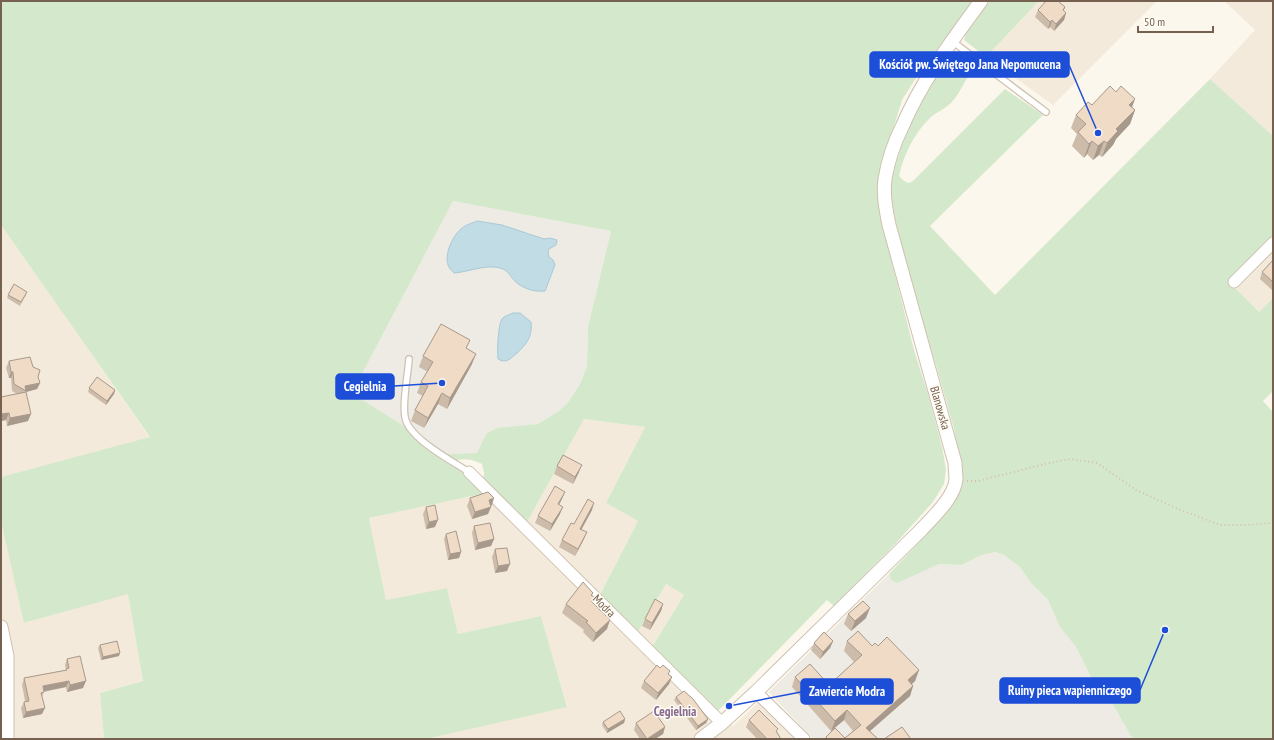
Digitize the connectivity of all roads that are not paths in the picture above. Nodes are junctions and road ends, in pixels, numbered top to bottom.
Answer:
1 (981, 1) edge
2 (952, 41) junction
3 (1046, 112) dead end
4 (1273, 243) edge
5 (1234, 282) dead end
6 (409, 359) dead end
7 (469, 472) joint
8 (1, 627) edge
9 (756, 692) junction
10 (722, 723) junction
11 (7, 739) edge
12 (701, 739) edge
13 (804, 739) edge

1 - 2 street, Blanowska
2 - 3 lane
2 - 9 street, Blanowska
4 - 5 street
6 - 7 lane
7 - 10 street, Modra
8 - 11 street
9 - 10 street, Blanowska
9 - 13 street
10 - 12 street, Blanowska

